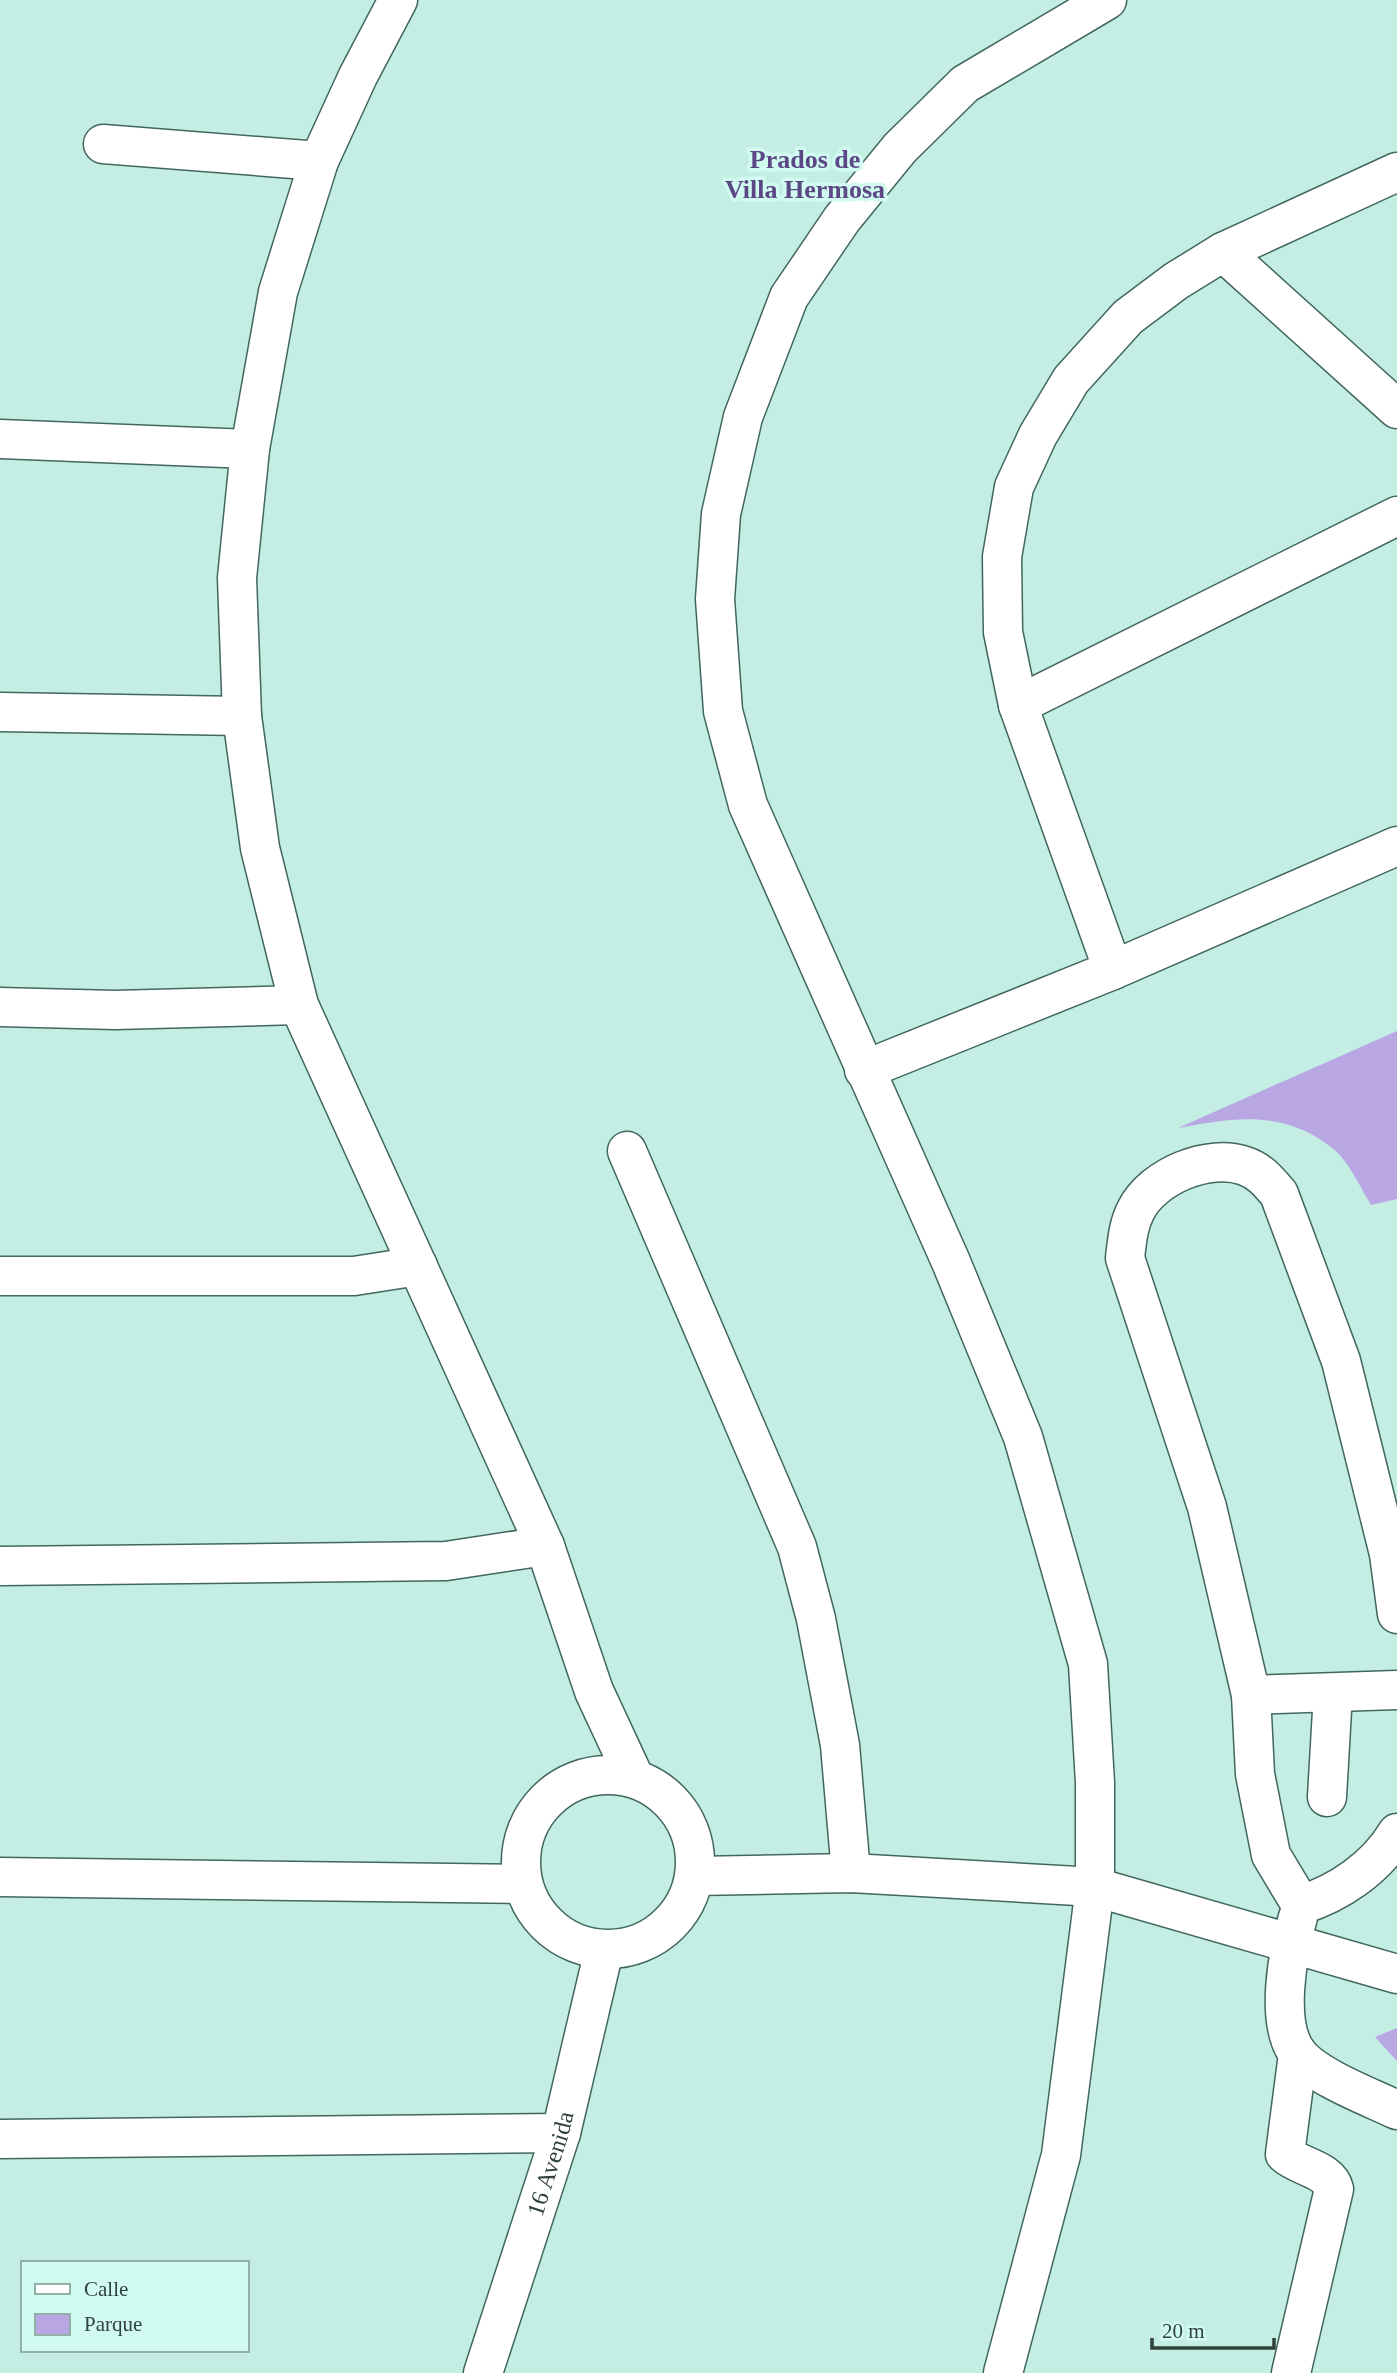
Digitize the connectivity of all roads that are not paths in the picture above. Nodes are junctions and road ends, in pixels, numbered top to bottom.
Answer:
1 (398, 0) edge
2 (1107, 0) edge
3 (103, 144) dead end
4 (319, 161) junction
5 (1397, 172) edge
6 (1223, 252) junction
7 (1397, 409) edge
8 (0, 439) edge
9 (250, 449) junction
10 (1397, 516) edge
11 (1018, 705) junction
12 (0, 712) edge
13 (242, 716) junction
14 (1397, 846) edge
15 (1113, 970) junction
16 (299, 1005) junction
17 (0, 1007) edge
18 (864, 1070) junction
19 (627, 1151) dead end
20 (418, 1266) junction
21 (0, 1276) edge
22 (545, 1546) junction
23 (0, 1566) edge
24 (1397, 1614) edge
25 (1397, 1690) edge
26 (594, 1691) junction
27 (1333, 1693) junction
28 (1251, 1695) junction
29 (586, 1777) junction
30 (634, 1777) junction
31 (1327, 1797) dead end
32 (1397, 1833) edge
33 (851, 1872) junction
34 (695, 1876) junction
35 (0, 1877) edge
36 (522, 1884) junction
37 (1095, 1887) junction
38 (1301, 1905) junction
39 (1291, 1942) junction
40 (604, 1950) junction
41 (1397, 1974) edge
42 (1298, 2054) junction
43 (1397, 2110) edge
44 (561, 2133) junction
45 (0, 2139) edge
46 (482, 2373) edge
47 (1003, 2373) edge
48 (1290, 2373) edge

1 - 4 street
2 - 18 street
3 - 4 street
4 - 9 street
5 - 6 street
6 - 7 street
6 - 11 street
8 - 9 street
9 - 13 street
10 - 11 street
11 - 15 street
12 - 13 street
13 - 16 street
14 - 15 street
15 - 18 street
16 - 17 street
16 - 20 street
18 - 37 street
19 - 33 street
20 - 21 street
20 - 22 street
22 - 23 street
22 - 26 street
24 - 28 street
25 - 27 street
26 - 29 street
26 - 30 street
27 - 28 street
27 - 31 street
28 - 38 street
29 - 30 street
29 - 36 street
30 - 34 street
32 - 38 street
33 - 34 street
33 - 37 street
34 - 40 street
35 - 36 street
36 - 40 street
37 - 39 street
37 - 47 street
38 - 39 street
39 - 41 street
39 - 42 street
40 - 44 street, 16 Avenida
42 - 43 street
42 - 48 street
44 - 45 street
44 - 46 street, 16 Avenida

